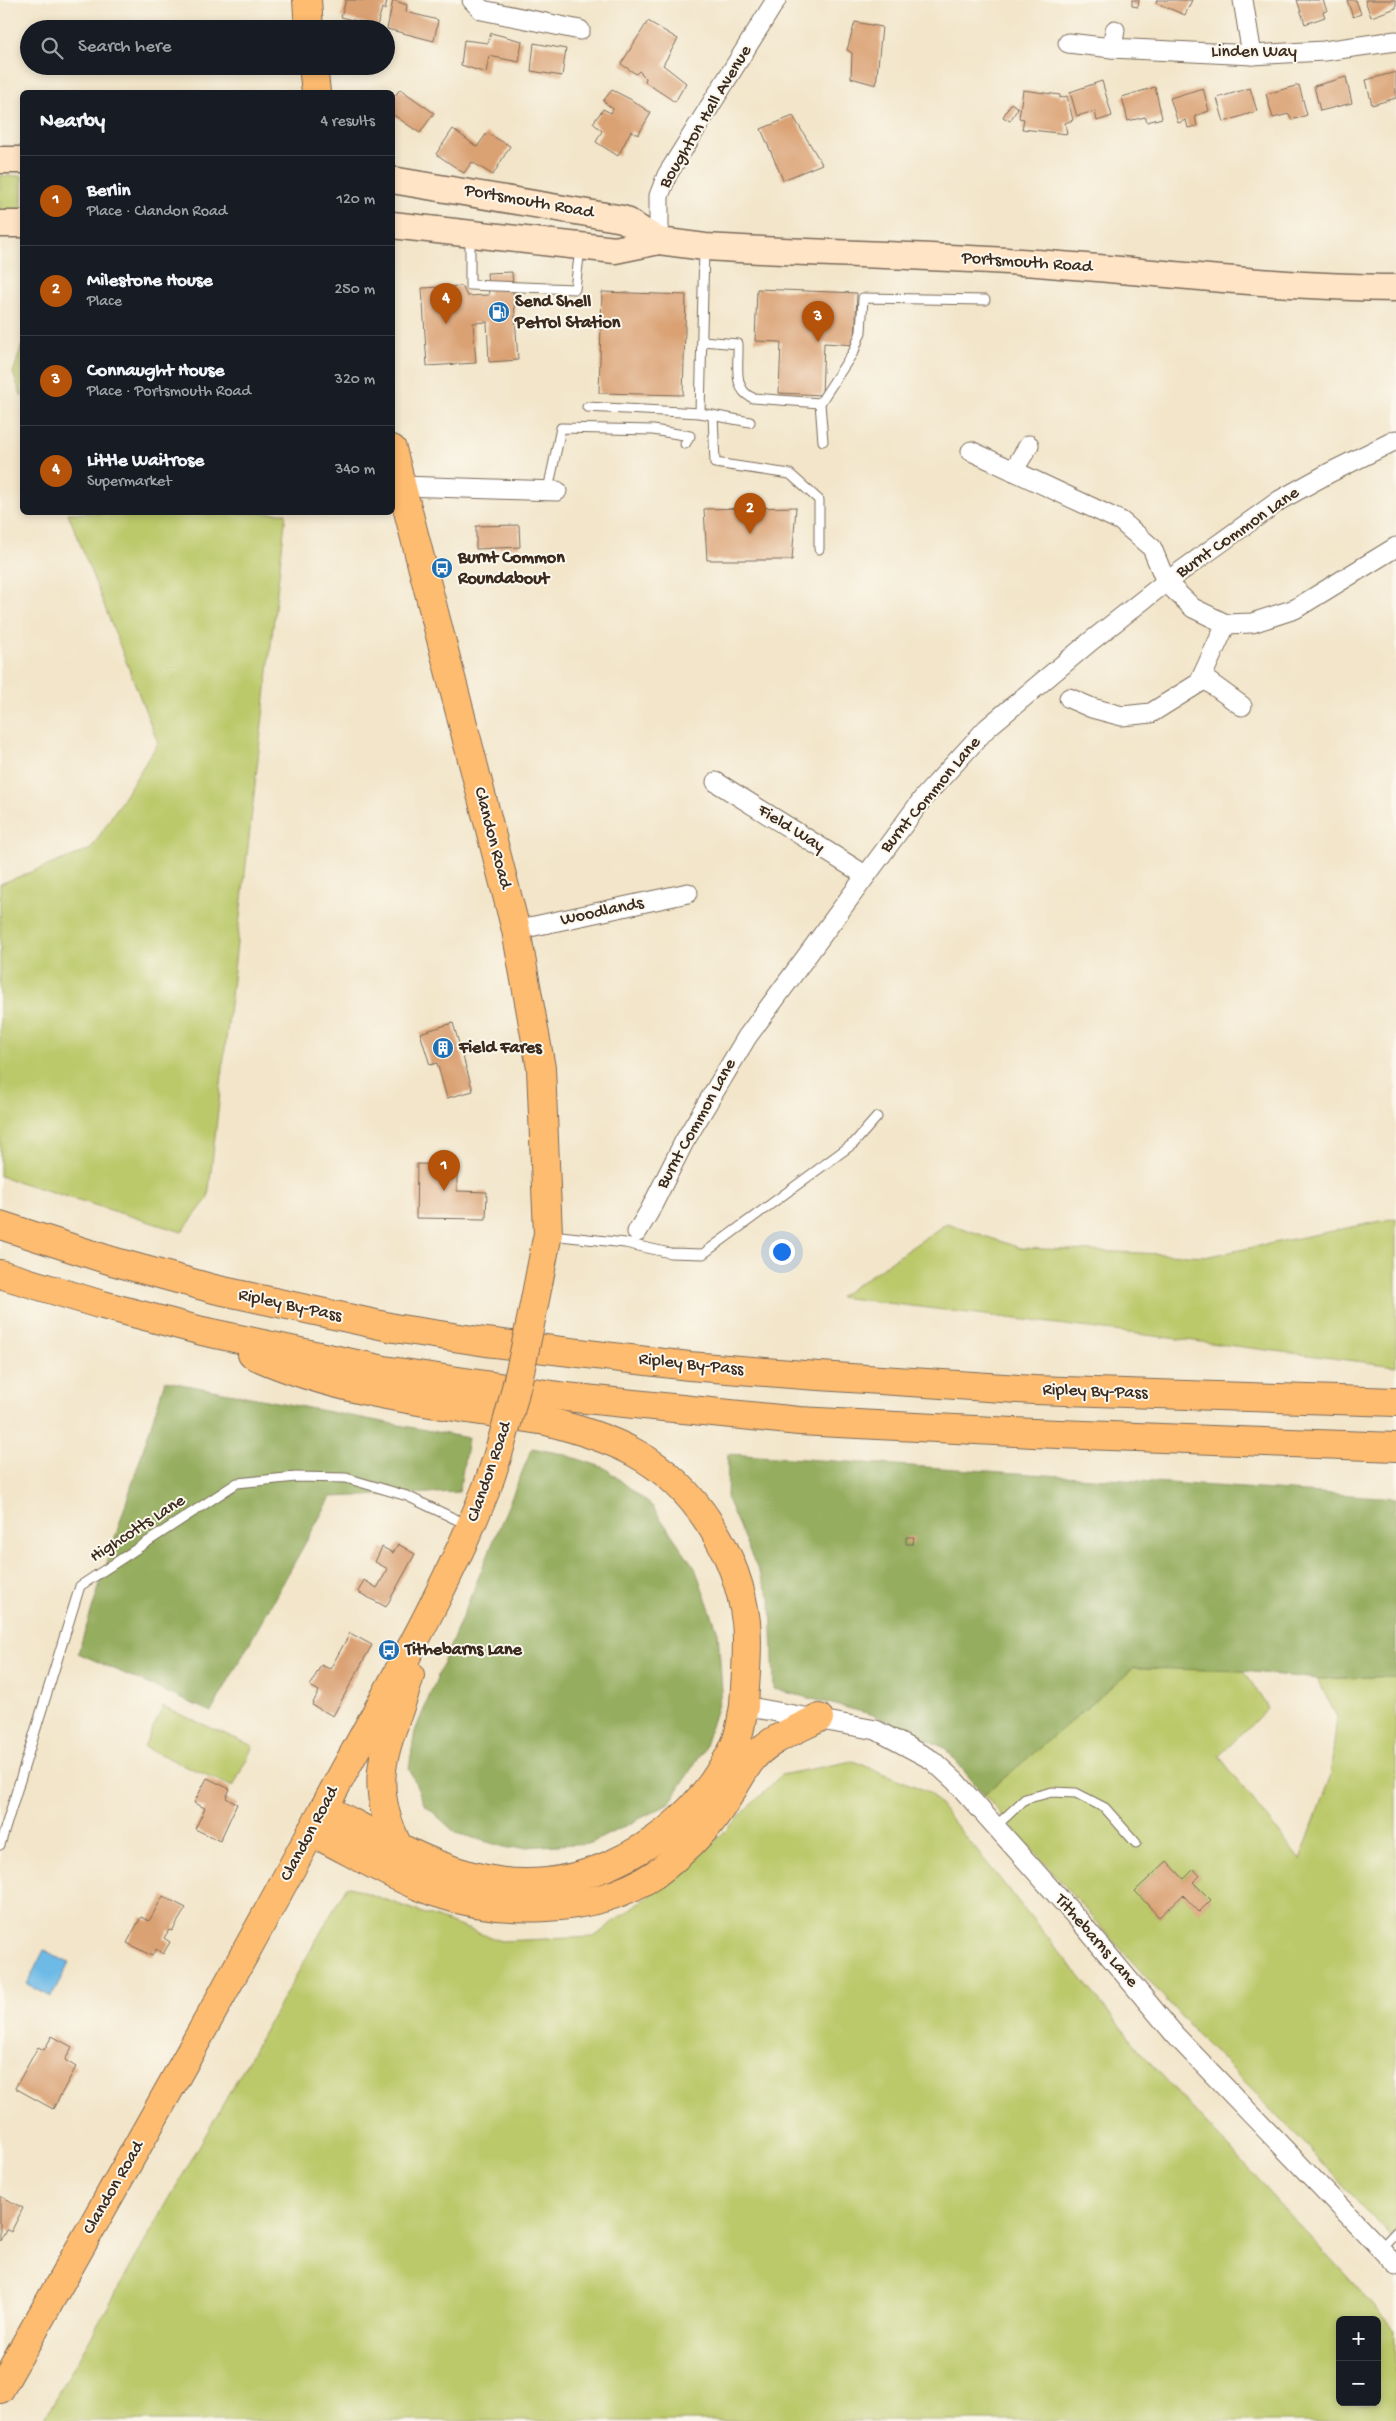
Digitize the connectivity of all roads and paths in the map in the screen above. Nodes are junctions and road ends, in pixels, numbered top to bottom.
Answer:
1 (307, 0) edge
2 (472, 0) edge
3 (776, 0) edge
4 (1242, 0) edge
5 (308, 20) edge
6 (580, 30) dead end
7 (1396, 41) edge
8 (1068, 43) dead end
9 (1252, 55) junction
10 (314, 75) edge
11 (316, 90) edge
12 (0, 160) edge
13 (20, 160) edge
14 (395, 181) edge
15 (0, 224) edge
16 (20, 224) edge
17 (395, 225) edge
18 (470, 233) junction
19 (659, 241) junction
20 (581, 246) junction
21 (704, 247) junction
22 (1396, 288) edge
23 (985, 300) dead end
24 (702, 341) junction
25 (820, 403) junction
26 (587, 407) dead end
27 (700, 412) junction
28 (713, 415) junction
29 (750, 422) dead end
30 (1396, 440) edge
31 (822, 441) dead end
32 (686, 444) dead end
33 (1029, 446) dead end
34 (971, 451) dead end
35 (395, 459) edge
36 (1013, 471) junction
37 (402, 486) junction
38 (552, 491) joint
39 (1396, 547) edge
40 (819, 549) dead end
41 (1166, 582) junction
42 (1226, 624) junction
43 (1202, 677) junction
44 (1069, 698) dead end
45 (1242, 706) dead end
46 (716, 782) dead end
47 (866, 875) junction
48 (688, 893) dead end
49 (516, 930) junction
50 (877, 1117) dead end
51 (0, 1225) edge
52 (631, 1237) junction
53 (547, 1241) junction
54 (0, 1274) edge
55 (202, 1331) junction
56 (1396, 1402) edge
57 (1396, 1447) edge
58 (472, 1526) junction
59 (424, 1620) junction
60 (744, 1706) junction
61 (819, 1718) junction
62 (324, 1808) junction
63 (994, 1827) junction
64 (311, 1832) junction
65 (1136, 1843) dead end
66 (0, 1845) edge
67 (398, 1846) junction
68 (1396, 2232) edge
69 (1380, 2249) junction
70 (1396, 2265) edge
71 (0, 2389) edge

1 - 5 main road
2 - 6 street
3 - 19 street, Boughton Hall Avenue
4 - 9 street
7 - 9 street, Linden Way
8 - 9 street, Linden Way
10 - 11 main road
12 - 13 main road
14 - 19 main road, Portsmouth Road
15 - 16 main road
17 - 18 main road, Portsmouth Road
18 - 20 main road, Portsmouth Road
18 - 20 lane
19 - 20 main road, Portsmouth Road
19 - 21 main road, Portsmouth Road
21 - 22 main road, Portsmouth Road
21 - 24 lane
23 - 25 lane
24 - 25 lane
24 - 27 lane
25 - 31 lane
26 - 27 lane
27 - 28 lane
28 - 29 lane
28 - 40 lane
30 - 41 street, Burnt Common Lane
32 - 38 lane
33 - 36 street
34 - 36 street
35 - 37 main road, Clandon Road
36 - 41 street
37 - 38 street
37 - 49 main road, Clandon Road
39 - 42 street
41 - 42 street
41 - 47 street, Burnt Common Lane
42 - 43 street
43 - 44 street
43 - 45 street
46 - 47 street, Field Way
47 - 52 street, Burnt Common Lane
48 - 49 street, Woodlands
49 - 53 main road, Clandon Road
50 - 52 lane
51 - 56 main road, Ripley By-Pass
52 - 53 lane
53 - 58 main road, Clandon Road, bridge
54 - 55 main road
55 - 57 main road
55 - 60 main road
58 - 59 main road, Clandon Road
58 - 66 lane, Highcotts Lane
59 - 62 main road, Clandon Road
59 - 67 main road
60 - 61 street, Tithebarns Lane
60 - 67 main road
61 - 63 street, Tithebarns Lane
61 - 64 main road
62 - 64 main road, Clandon Road
62 - 67 main road
63 - 65 lane
63 - 69 street, Tithebarns Lane
64 - 71 main road, Clandon Road
68 - 69 lane
69 - 70 street, Tithebarns Lane

